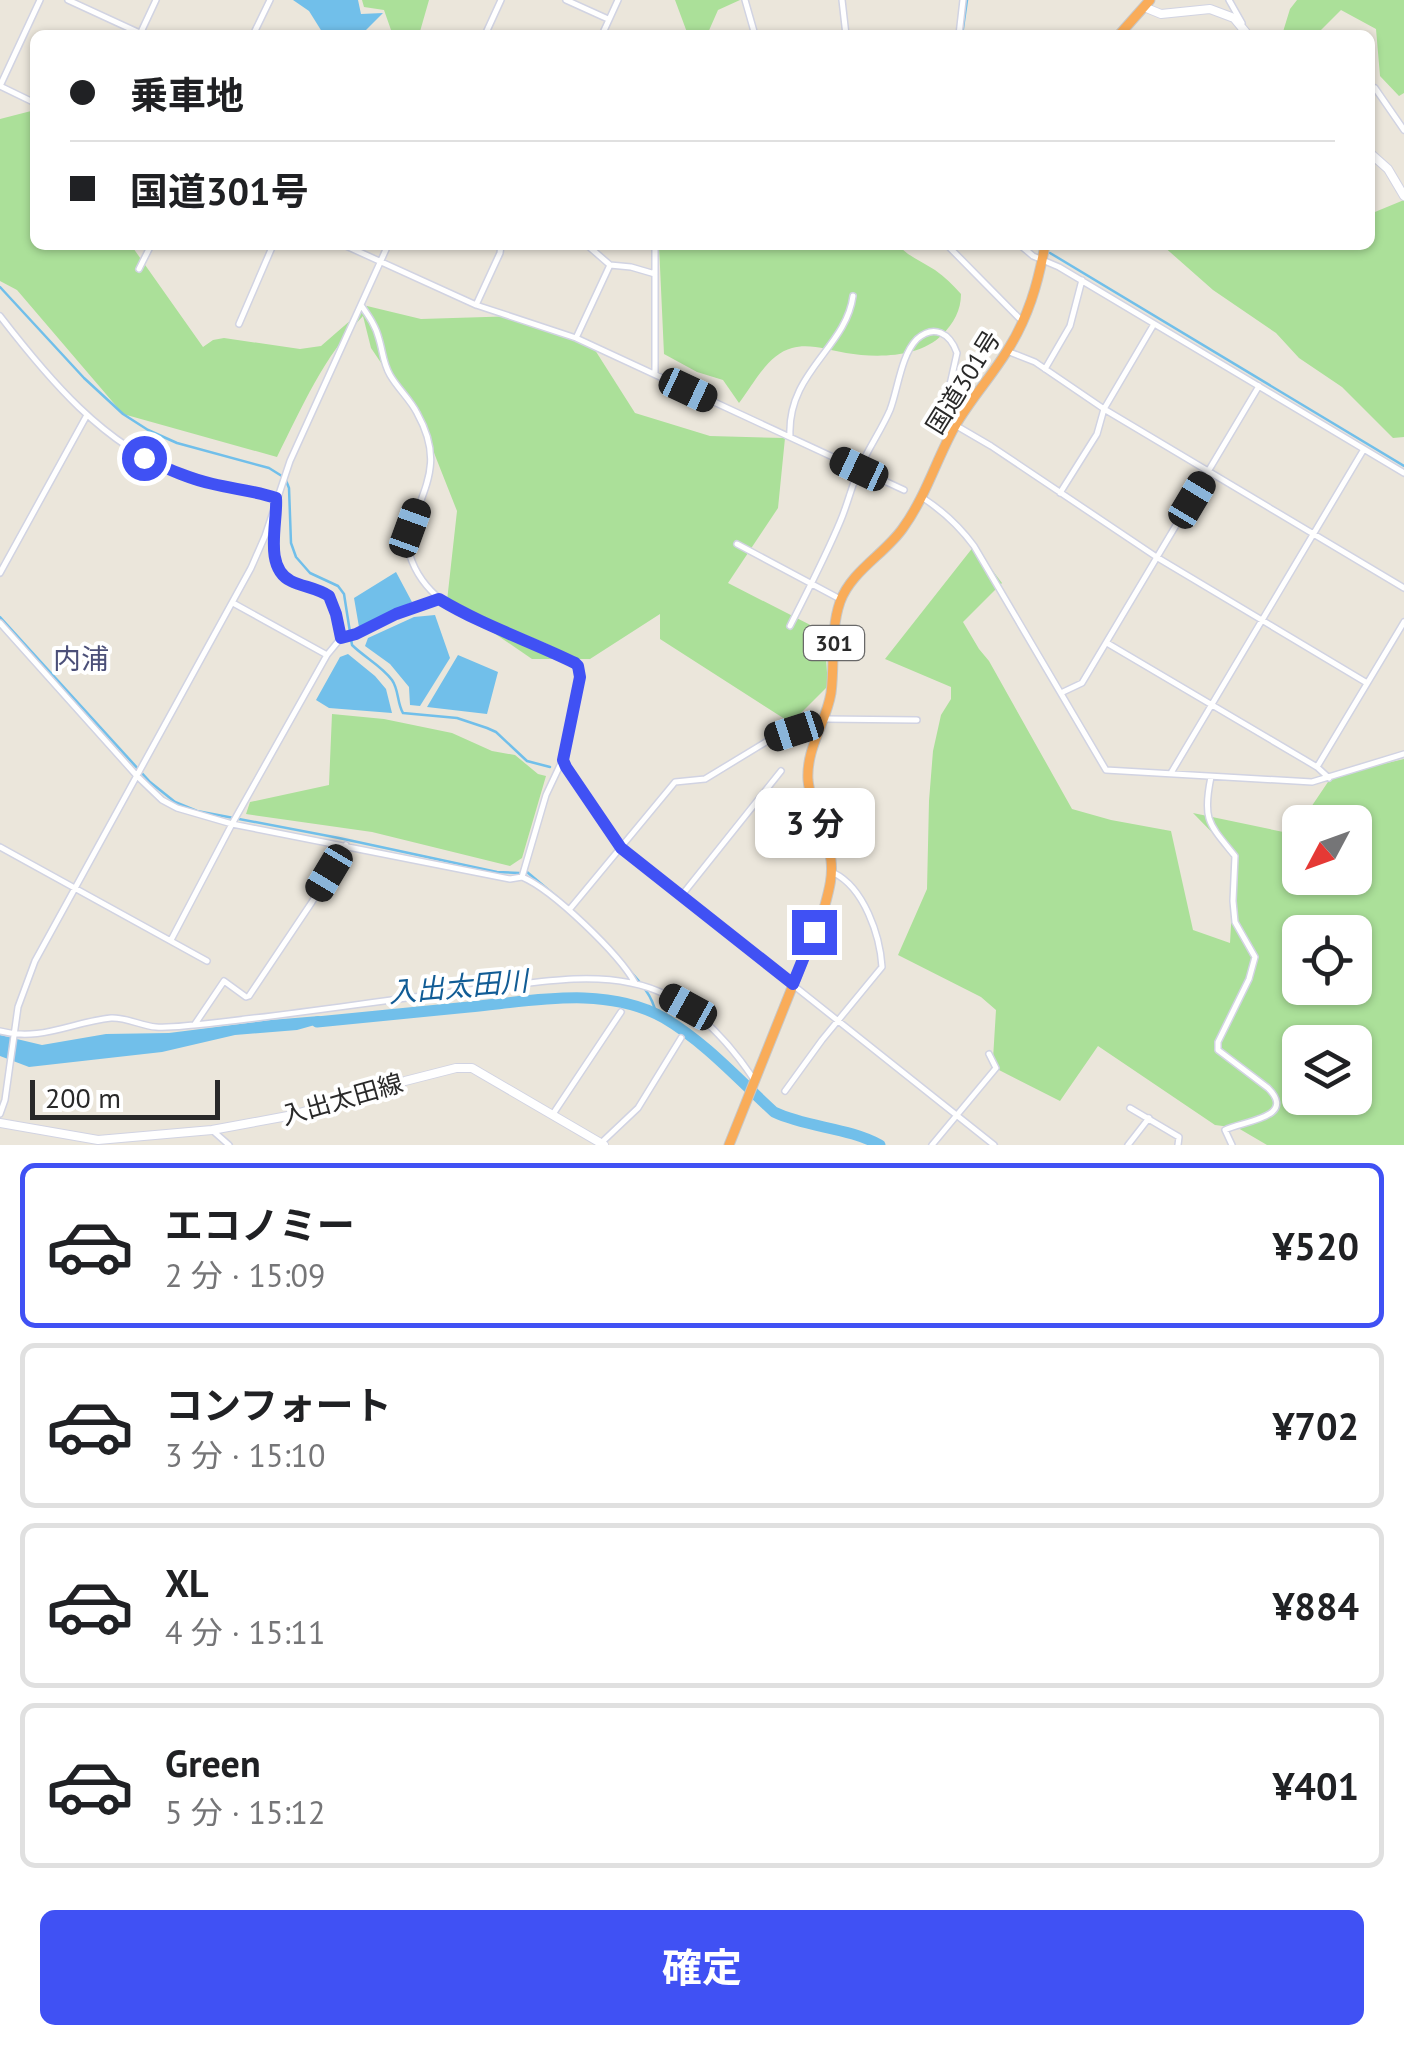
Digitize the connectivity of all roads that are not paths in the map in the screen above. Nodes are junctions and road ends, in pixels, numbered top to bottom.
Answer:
1 (40, 0) edge
2 (68, 0) edge
3 (156, 0) edge
4 (270, 0) edge
5 (501, 0) edge
6 (566, 0) edge
7 (618, 0) edge
8 (746, 0) edge
9 (842, 0) edge
10 (964, 0) edge
11 (1229, 0) edge
12 (1147, 4) edge
13 (608, 20) junction
14 (1242, 26) junction
15 (133, 30) edge
16 (144, 30) edge
17 (255, 30) edge
18 (487, 30) edge
19 (604, 30) edge
20 (755, 30) edge
21 (845, 30) edge
22 (959, 30) edge
23 (1124, 30) edge
24 (1245, 30) edge
25 (0, 86) edge
26 (1375, 88) dead end
27 (30, 101) edge
28 (1404, 130) edge
29 (1375, 157) edge
30 (1404, 196) edge
31 (149, 250) edge
32 (271, 250) edge
33 (355, 250) edge
34 (386, 250) edge
35 (500, 250) edge
36 (592, 250) edge
37 (655, 250) edge
38 (952, 250) edge
39 (1023, 250) edge
40 (1044, 250) edge
41 (1042, 261) junction
42 (380, 262) junction
43 (610, 265) junction
44 (139, 268) dead end
45 (656, 274) junction
46 (1082, 280) junction
47 (853, 296) dead end
48 (361, 305) junction
49 (476, 306) junction
50 (0, 316) edge
51 (1023, 322) junction
52 (239, 324) dead end
53 (1154, 324) junction
54 (576, 338) junction
55 (1007, 352) junction
56 (1045, 368) junction
57 (654, 374) junction
58 (1259, 386) junction
59 (1104, 408) junction
60 (87, 415) junction
61 (955, 425) junction
62 (790, 437) junction
63 (1364, 450) junction
64 (859, 469) junction
65 (1209, 471) junction
66 (1404, 473) edge
67 (904, 490) dead end
68 (1060, 493) junction
69 (276, 498) junction
70 (923, 498) junction
71 (1314, 534) junction
72 (737, 544) dead end
73 (1158, 558) junction
74 (0, 573) edge
75 (811, 585) junction
76 (1404, 588) edge
77 (439, 599) junction
78 (841, 599) junction
79 (233, 603) junction
80 (1262, 620) junction
81 (1404, 622) edge
82 (0, 623) edge
83 (790, 626) dead end
84 (341, 638) junction
85 (1107, 642) junction
86 (327, 655) junction
87 (1367, 683) junction
88 (1062, 693) junction
89 (1212, 706) junction
90 (824, 718) junction
91 (917, 720) dead end
92 (807, 727) dead end
93 (1404, 754) edge
94 (563, 760) junction
95 (1317, 768) junction
96 (781, 771) dead end
97 (1171, 773) junction
98 (137, 776) junction
99 (1211, 776) junction
100 (1329, 778) junction
101 (232, 824) junction
102 (346, 845) junction
103 (0, 847) edge
104 (621, 848) junction
105 (832, 871) junction
106 (522, 877) junction
107 (74, 889) junction
108 (682, 895) junction
109 (570, 910) junction
110 (171, 940) junction
111 (206, 961) dead end
112 (634, 983) junction
113 (793, 984) junction
114 (621, 1012) dead end
115 (838, 1021) junction
116 (194, 1025) junction
117 (0, 1032) edge
118 (13, 1035) junction
119 (681, 1038) dead end
120 (990, 1054) dead end
121 (755, 1081) junction
122 (785, 1090) dead end
123 (1130, 1108) dead end
124 (0, 1114) edge
125 (553, 1114) junction
126 (958, 1116) junction
127 (1149, 1118) junction
128 (0, 1123) edge
129 (212, 1130) junction
130 (60, 1140) edge
131 (601, 1144) edge
132 (229, 1145) edge
133 (729, 1145) edge
134 (932, 1145) edge
135 (994, 1145) edge
136 (1128, 1145) edge
137 (1178, 1145) edge
138 (1232, 1145) edge

1 - 25 street
2 - 15 street
3 - 16 street
4 - 17 street
5 - 18 street
6 - 13 street
7 - 13 street
8 - 20 street
9 - 21 street
10 - 22 street
11 - 14 street
12 - 14 main road
12 - 23 highway
13 - 19 street
14 - 24 main road
25 - 27 street
26 - 28 street
29 - 30 main road
31 - 44 street
32 - 52 street
33 - 42 street
34 - 42 street
35 - 49 street
36 - 43 street
37 - 45 street
38 - 51 street
39 - 41 street
40 - 41 highway, 国道301号 / 301
41 - 46 street
41 - 51 highway, 国道301号 / 301
42 - 48 street
42 - 49 street
43 - 45 street
43 - 54 street
45 - 57 street
46 - 53 street
46 - 56 street
47 - 62 street
48 - 69 street
48 - 77 street
49 - 54 street
50 - 60 street
51 - 55 highway, 国道301号 / 301
53 - 58 street
53 - 59 street
54 - 57 street
55 - 56 street
55 - 61 highway, 国道301号 / 301
56 - 59 street
57 - 62 street
58 - 63 street
58 - 65 street
59 - 65 street
59 - 68 street
60 - 69 street
60 - 74 street
61 - 64 street
61 - 68 street
61 - 70 highway, 国道301号 / 301
62 - 64 street
63 - 66 street
63 - 71 street
64 - 67 street
64 - 75 street
65 - 71 street
65 - 73 street
68 - 73 street
69 - 79 street
69 - 84 street
70 - 78 highway, 国道301号 / 301
70 - 88 street
71 - 76 street
71 - 80 street
72 - 75 street
73 - 80 street
73 - 85 street
75 - 78 street
75 - 83 street
77 - 84 street
77 - 94 street
78 - 90 highway, 301
79 - 86 street
79 - 98 street
80 - 87 street
80 - 89 street
81 - 87 street
82 - 98 street
84 - 86 street
85 - 88 street
85 - 89 street
86 - 101 street
87 - 95 street
88 - 97 street
89 - 95 street
89 - 97 street
90 - 91 street
90 - 105 highway, 301
92 - 104 street
93 - 100 street
94 - 104 street
94 - 106 street
95 - 100 street
96 - 108 street
97 - 99 street
98 - 101 street
98 - 107 street
99 - 100 street
99 - 138 street
101 - 102 street
101 - 110 street
102 - 106 street
102 - 116 street
103 - 107 street
104 - 108 street
104 - 109 street
105 - 113 highway, 301
105 - 115 street
106 - 109 street
107 - 110 street
107 - 118 street
108 - 113 street
109 - 112 street
110 - 111 street
112 - 116 street
112 - 121 street
113 - 115 street
113 - 121 highway, 301
114 - 125 street
115 - 122 street
115 - 126 street
116 - 118 street
117 - 118 street
118 - 124 street
119 - 131 street
120 - 126 street
121 - 133 highway, 301
123 - 127 street
125 - 129 main road, 入出太田線
125 - 131 main road, 入出太田線
126 - 134 street
126 - 135 street
127 - 136 street
127 - 137 street
128 - 130 main road, 入出太田線
129 - 130 main road, 入出太田線
129 - 132 street

